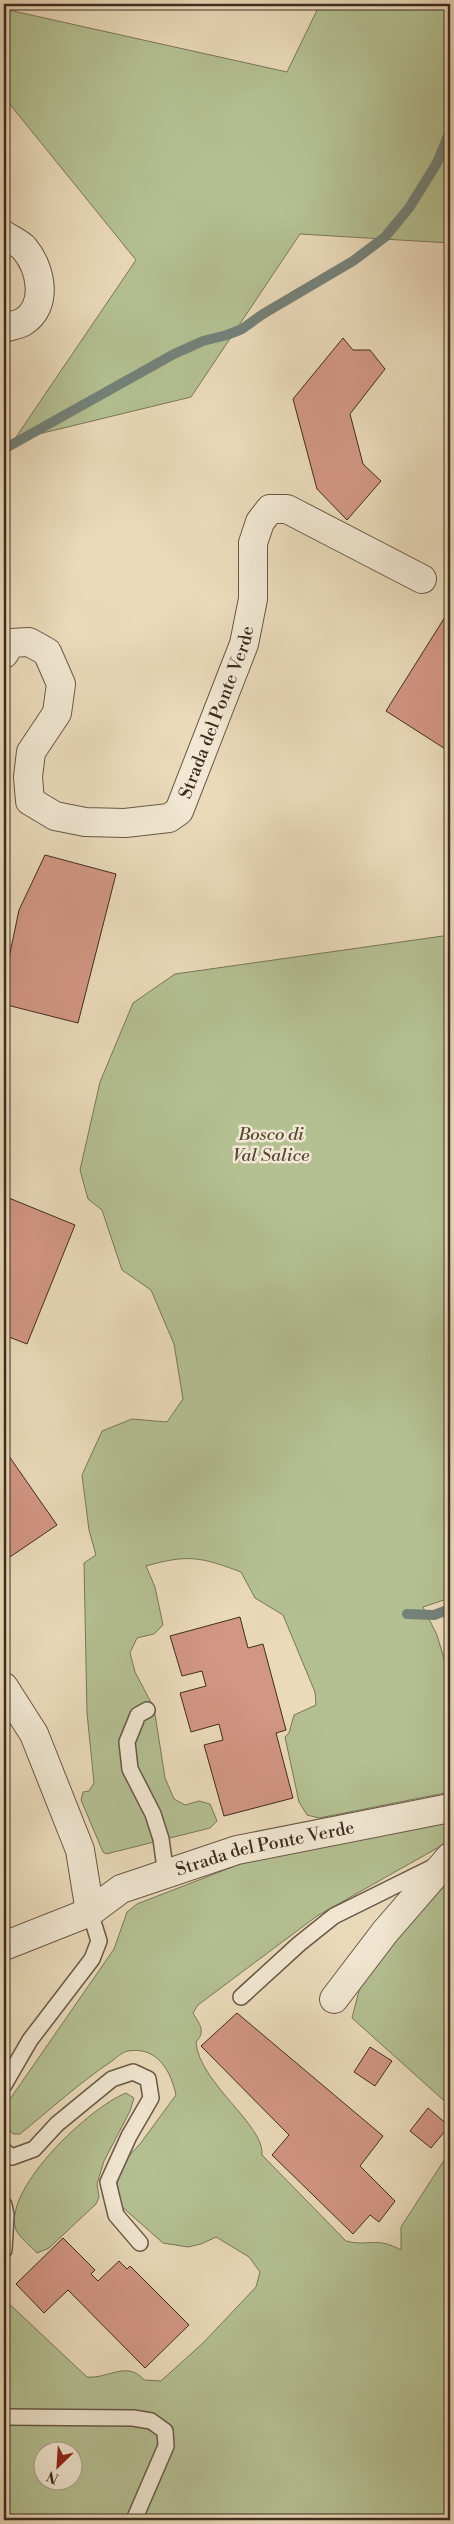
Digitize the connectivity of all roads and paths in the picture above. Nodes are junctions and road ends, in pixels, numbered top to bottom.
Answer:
1 (4, 236) edge
2 (4, 328) edge
3 (422, 579) dead end
4 (4, 654) edge
5 (4, 1687) edge
6 (147, 1710) dead end
7 (450, 1808) edge
8 (450, 1858) edge
9 (166, 1875) junction
10 (90, 1912) junction
11 (4, 1946) edge
12 (241, 1997) dead end
13 (334, 1999) dead end
14 (4, 2085) edge
15 (4, 2151) edge
16 (4, 2205) edge
17 (140, 2243) dead end
18 (4, 2250) edge
19 (4, 2417) edge
20 (134, 2520) edge

1 - 2 street
3 - 4 street, Strada del Ponte Verde
5 - 10 street
6 - 9 lane
7 - 9 street, Strada del Ponte Verde
8 - 12 lane
8 - 13 street
9 - 10 street, Strada del Ponte Verde
10 - 11 street, Strada del Ponte Verde
10 - 14 lane
15 - 17 lane
16 - 18 lane
19 - 20 lane

